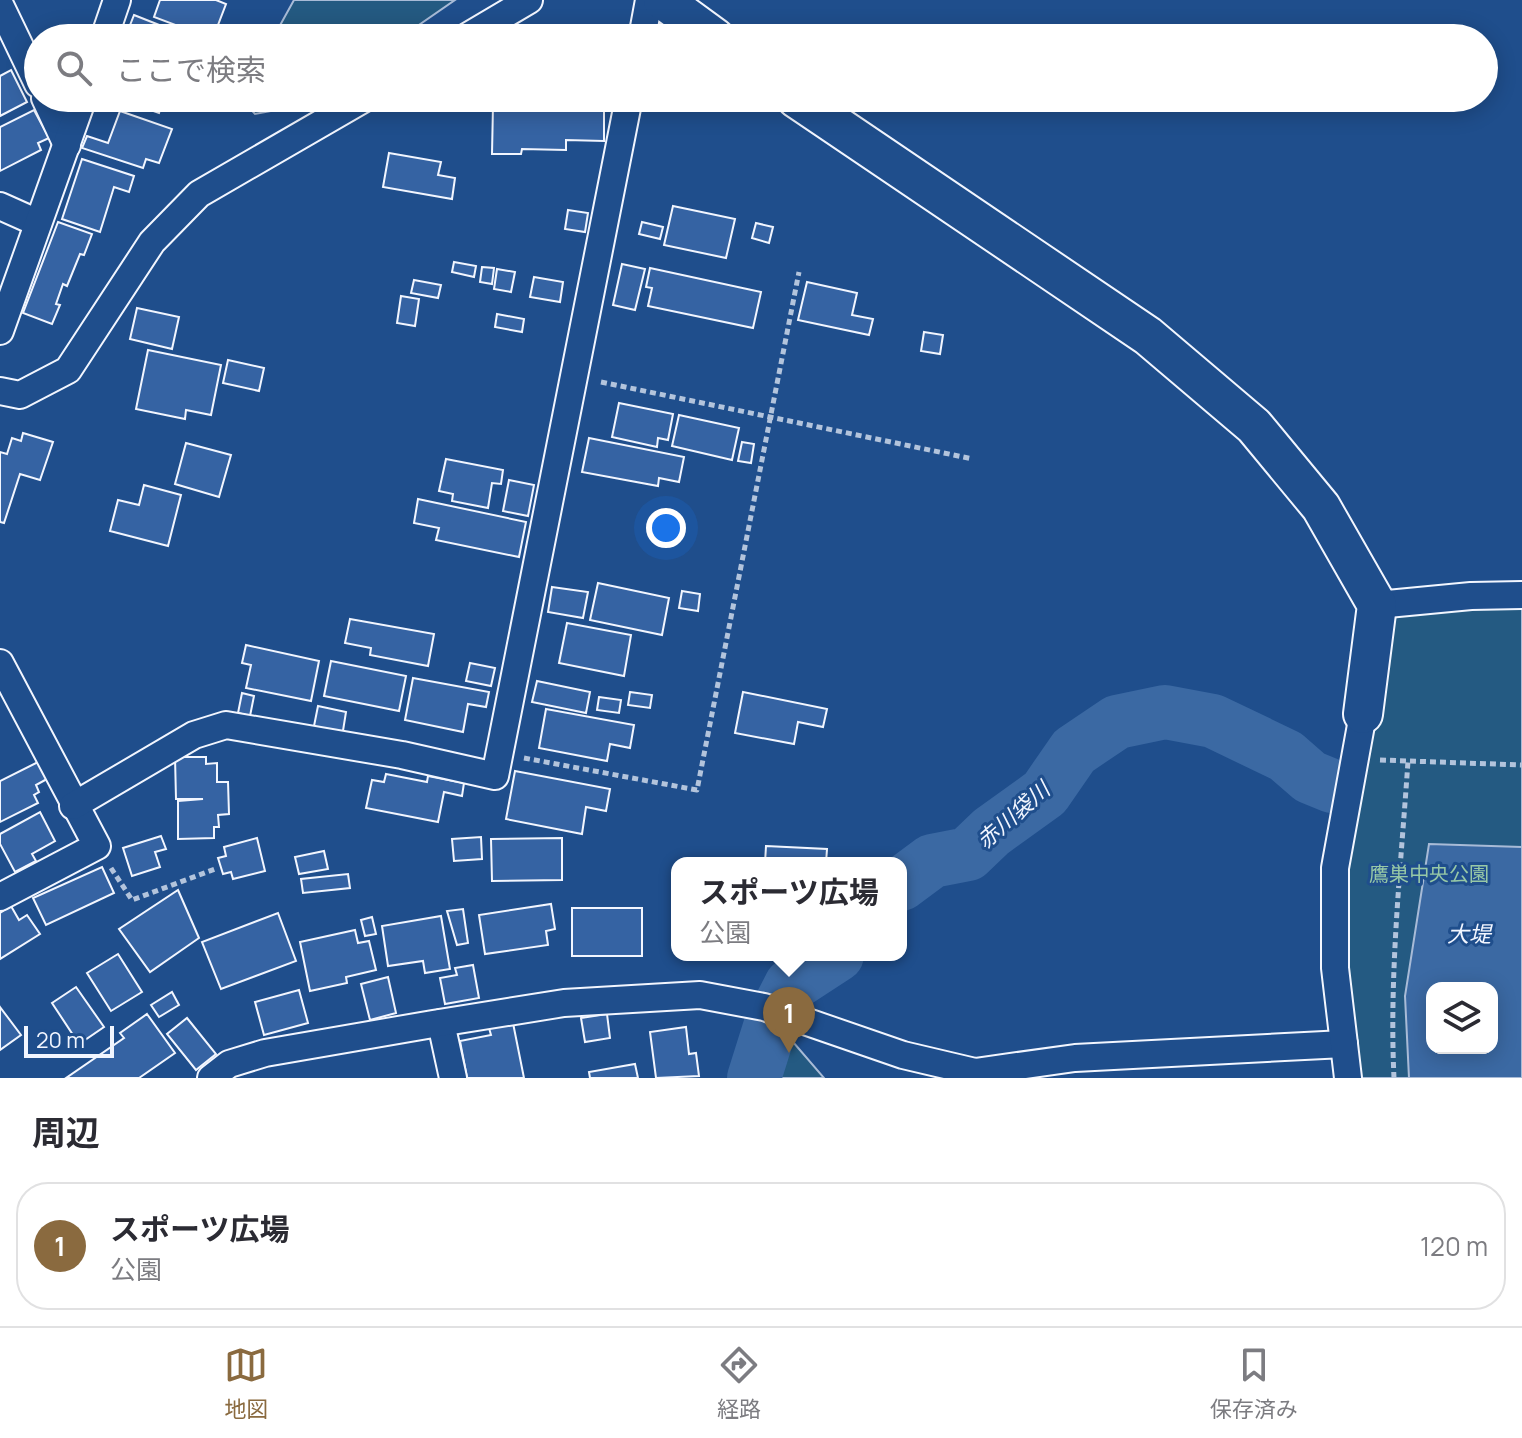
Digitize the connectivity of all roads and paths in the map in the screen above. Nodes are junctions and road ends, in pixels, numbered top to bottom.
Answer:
1 (529, 0) edge
2 (649, 0) edge
3 (663, 0) edge
4 (115, 1) edge
5 (0, 5) edge
6 (108, 24) edge
7 (489, 24) edge
8 (645, 24) edge
9 (696, 24) edge
10 (24, 55) edge
11 (52, 112) edge
12 (78, 112) edge
13 (341, 112) edge
14 (626, 112) edge
15 (817, 112) edge
16 (67, 145) junction
17 (0, 206) edge
18 (38, 223) junction
19 (799, 272) dead end
20 (0, 331) edge
21 (572, 377) junction
22 (0, 391) edge
23 (770, 416) junction
24 (973, 459) dead end
25 (1522, 595) edge
26 (1377, 605) junction
27 (0, 663) edge
28 (1363, 714) joint
29 (499, 753) junction
30 (1355, 759) junction
31 (1408, 761) junction
32 (1522, 765) edge
33 (73, 806) junction
34 (97, 846) junction
35 (215, 869) dead end
36 (0, 897) edge
37 (441, 1023) junction
38 (1344, 1044) junction
39 (211, 1078) edge
40 (453, 1078) edge
41 (1348, 1078) edge
42 (1394, 1078) edge

1 - 7 street
2 - 8 street
3 - 9 street
4 - 6 street
5 - 10 street
11 - 16 street
12 - 16 street
13 - 22 street
14 - 21 street
15 - 26 street
16 - 18 street
17 - 18 street
18 - 20 street
19 - 23 path
21 - 23 path
21 - 29 street
23 - 24 path
23 - 29 path
25 - 26 street
26 - 28 street
27 - 33 street
28 - 30 street
29 - 33 street
30 - 31 path
30 - 38 street
31 - 32 path
31 - 42 path
33 - 34 street
34 - 35 path
34 - 36 street
37 - 38 street
37 - 39 street
37 - 40 street
38 - 41 street

